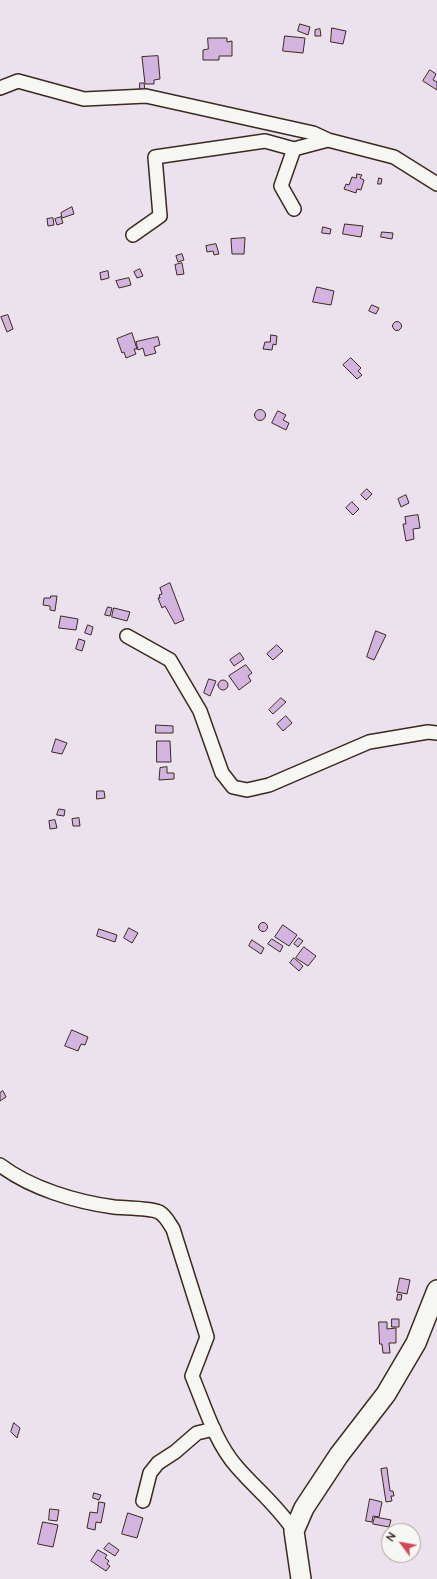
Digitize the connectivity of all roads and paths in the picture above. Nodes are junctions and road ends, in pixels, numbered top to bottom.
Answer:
1 (0, 88) edge
2 (328, 140) junction
3 (294, 150) junction
4 (437, 184) edge
5 (294, 209) dead end
6 (132, 235) dead end
7 (127, 636) dead end
8 (437, 733) edge
9 (0, 1165) edge
10 (437, 1290) edge
11 (214, 1429) junction
12 (143, 1501) dead end
13 (294, 1531) junction
14 (301, 1579) edge

1 - 2 street
2 - 3 street
2 - 4 street
3 - 5 street
3 - 6 street
7 - 8 street
9 - 11 street
10 - 13 street
11 - 12 street
11 - 13 street
13 - 14 street

